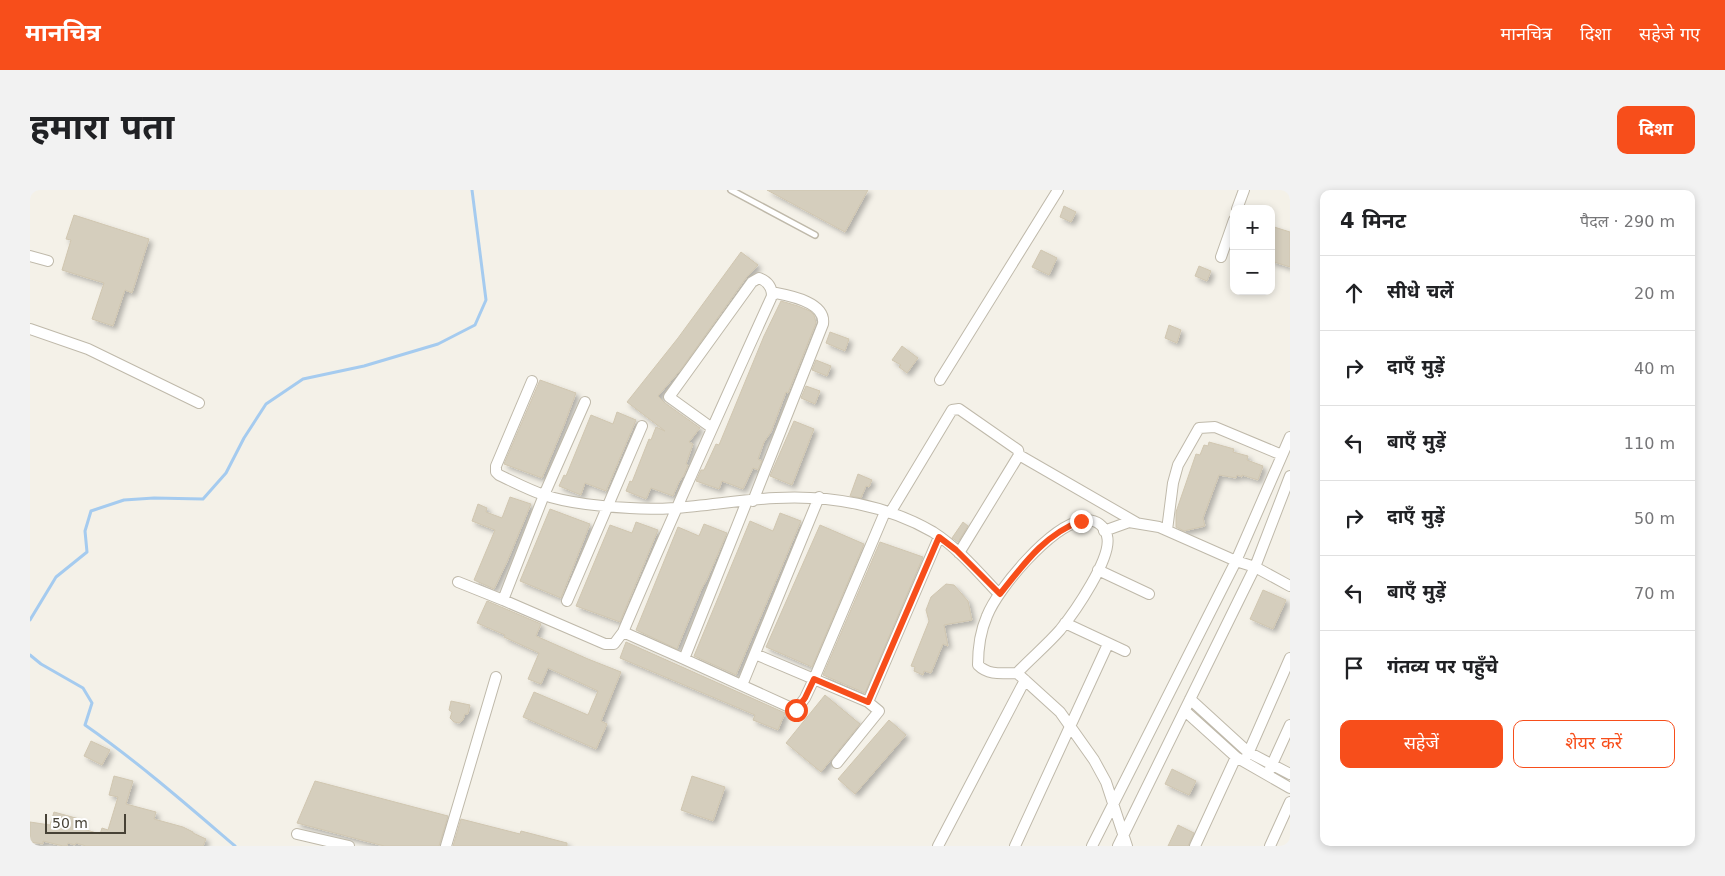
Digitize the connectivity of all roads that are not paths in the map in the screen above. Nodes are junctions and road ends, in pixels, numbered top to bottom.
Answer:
1 (731, 190) edge
2 (1058, 190) edge
3 (1244, 190) edge
4 (1238, 205) edge
5 (1230, 231) edge
6 (815, 235) dead end
7 (30, 256) edge
8 (1221, 257) dead end
9 (48, 261) dead end
10 (772, 296) junction
11 (30, 329) edge
12 (940, 380) dead end
13 (532, 381) dead end
14 (585, 402) dead end
15 (199, 403) dead end
16 (642, 426) dead end
17 (712, 428) junction
18 (1287, 446) edge
19 (1019, 455) junction
20 (1290, 476) edge
21 (544, 495) junction
22 (819, 497) junction
23 (750, 501) junction
24 (608, 506) junction
25 (676, 507) junction
26 (888, 512) junction
27 (1139, 524) junction
28 (1167, 530) junction
29 (1104, 531) junction
30 (939, 537) junction
31 (959, 554) junction
32 (1236, 561) junction
33 (1256, 567) junction
34 (1098, 570) junction
35 (458, 582) dead end
36 (1290, 586) edge
37 (1000, 594) junction
38 (1149, 594) dead end
39 (503, 600) junction
40 (567, 601) dead end
41 (1065, 623) junction
42 (623, 632) junction
43 (1108, 644) junction
44 (1125, 651) dead end
45 (755, 654) junction
46 (684, 658) junction
47 (1290, 658) edge
48 (1021, 676) junction
49 (496, 677) dead end
50 (814, 679) junction
51 (742, 685) junction
52 (1190, 699) junction
53 (868, 702) junction
54 (1185, 711) junction
55 (1290, 725) edge
56 (1071, 726) junction
57 (1243, 757) junction
58 (837, 763) dead end
59 (1272, 765) junction
60 (1290, 774) edge
61 (1267, 776) junction
62 (1290, 788) edge
63 (1290, 802) edge
64 (1112, 805) junction
65 (297, 834) dead end
66 (1122, 843) edge
67 (349, 846) edge
68 (446, 846) edge
69 (938, 846) edge
70 (1015, 846) edge
71 (1092, 846) edge
72 (1195, 846) edge
73 (1270, 846) edge

1 - 6 lane
2 - 12 street
3 - 4 street
5 - 8 street
7 - 9 street
10 - 17 street
10 - 17 street
10 - 23 street
11 - 15 street
13 - 21 street
14 - 21 street
16 - 24 street
17 - 25 street
18 - 28 street
18 - 32 street
19 - 26 street
19 - 27 street
19 - 31 street
20 - 33 street
21 - 24 street
21 - 39 street
22 - 23 street
22 - 26 street
22 - 45 street
23 - 25 street
23 - 46 street
24 - 25 street
24 - 40 street
25 - 42 street
26 - 30 street
26 - 50 street
27 - 28 street
27 - 29 street
28 - 32 street
29 - 34 street
29 - 37 street
30 - 31 street
30 - 53 street
31 - 37 street
32 - 33 street
32 - 64 street
33 - 36 street
33 - 52 street
34 - 38 street
34 - 41 street
35 - 39 street
37 - 48 street
39 - 42 street
41 - 43 street
41 - 48 street
42 - 46 street
43 - 44 street
43 - 56 street
45 - 50 street
45 - 51 street
46 - 51 street
47 - 57 street
48 - 56 street
48 - 69 street
49 - 68 street
50 - 51 street
50 - 53 street
52 - 54 street
52 - 57 street
53 - 58 street
54 - 57 street
54 - 66 street
55 - 59 street
56 - 64 street
56 - 70 street
57 - 59 street
57 - 61 street
57 - 72 street
59 - 60 street
59 - 61 street
61 - 62 street
63 - 73 street
64 - 66 street
64 - 71 street
65 - 67 street

